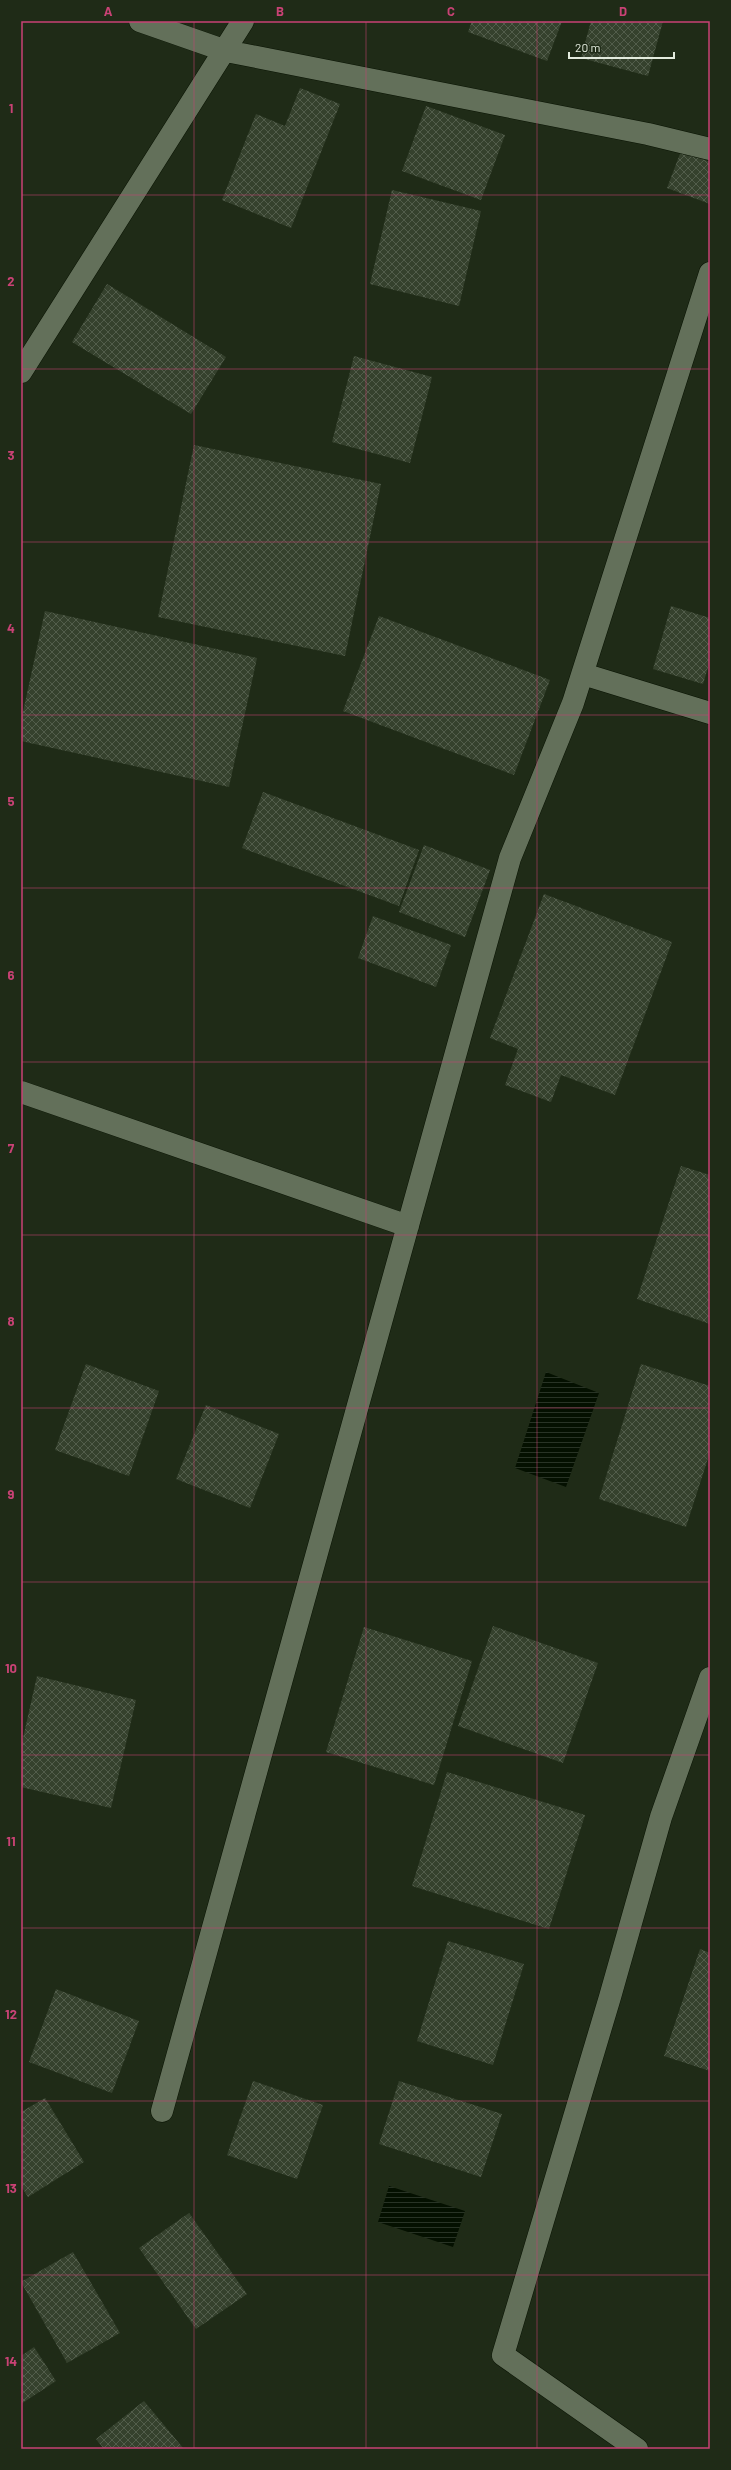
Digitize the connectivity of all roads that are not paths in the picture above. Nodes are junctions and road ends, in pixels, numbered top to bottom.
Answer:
1 (140, 21) edge
2 (243, 21) edge
3 (226, 50) junction
4 (710, 150) edge
5 (710, 273) edge
6 (21, 372) edge
7 (583, 674) junction
8 (710, 713) edge
9 (21, 1092) edge
10 (408, 1226) junction
11 (710, 1678) edge
12 (162, 2111) dead end
13 (637, 2449) edge

1 - 3 street
2 - 3 street
3 - 4 street
3 - 6 street
5 - 7 street
7 - 8 street
7 - 10 street
9 - 10 street
10 - 12 street
11 - 13 street

